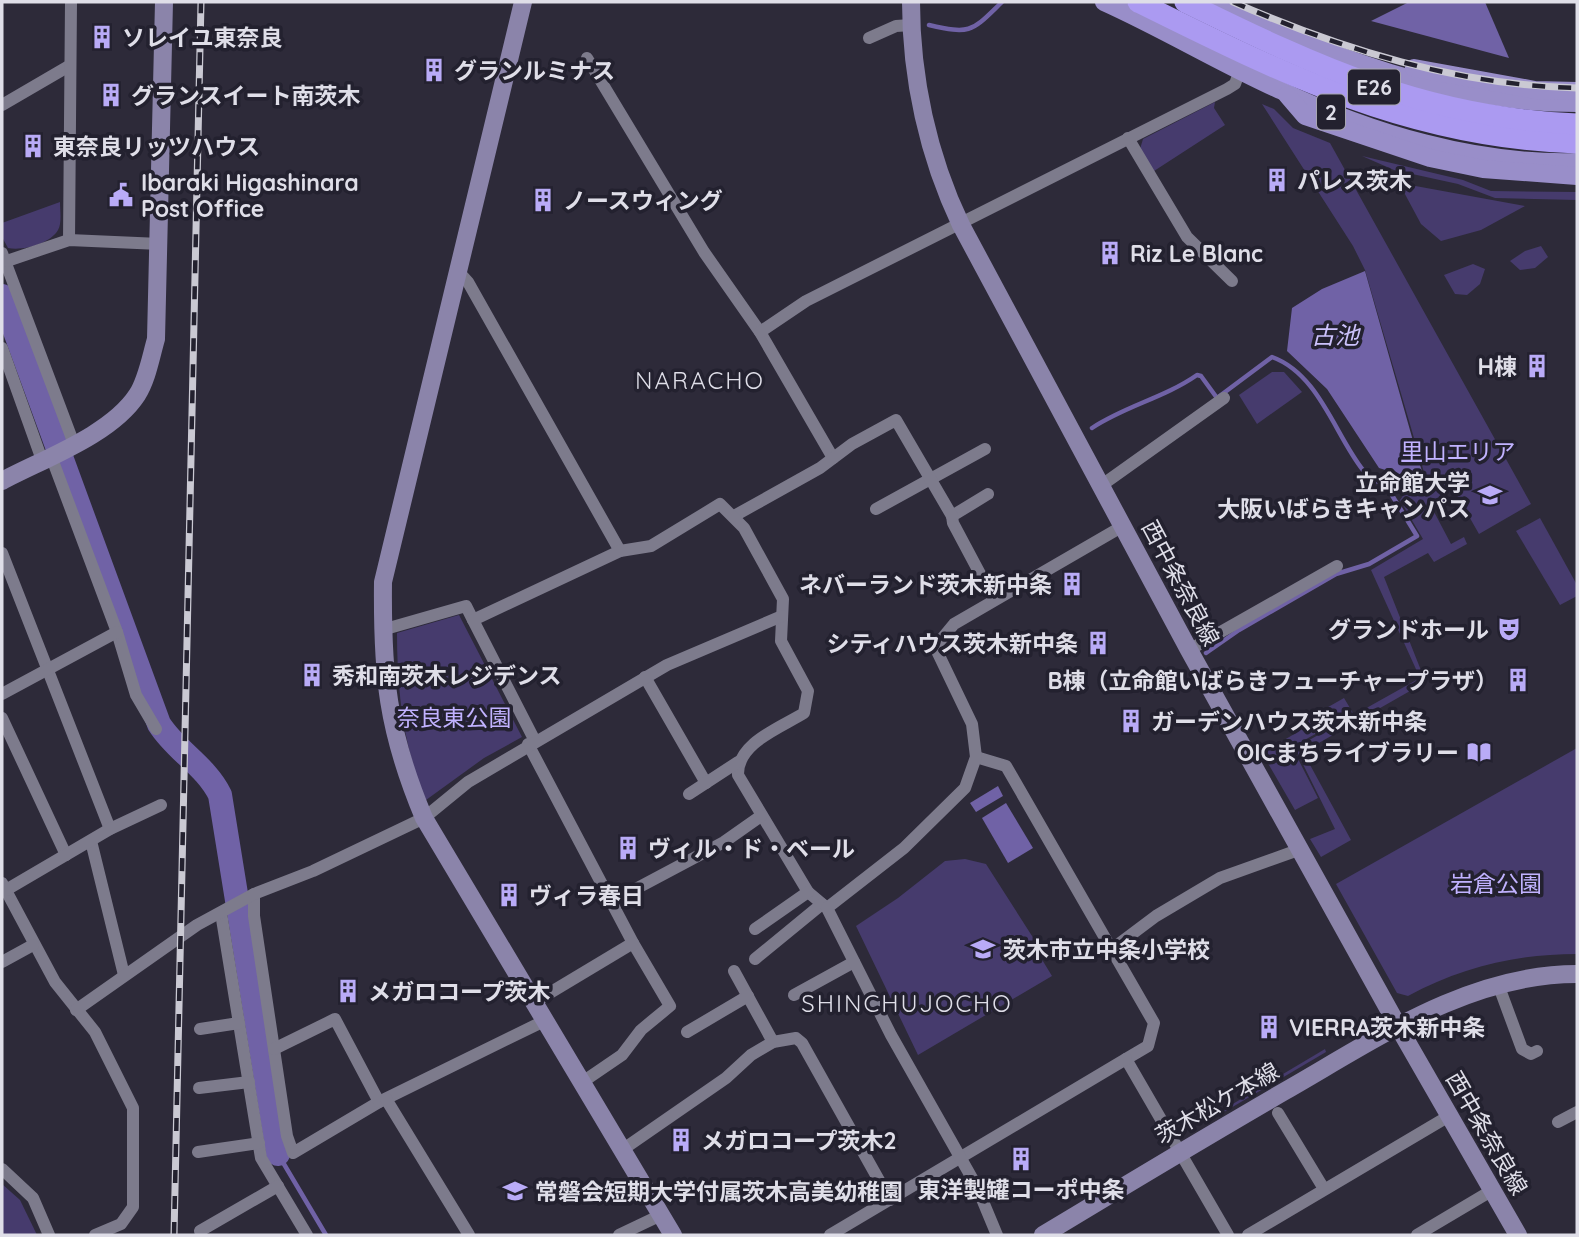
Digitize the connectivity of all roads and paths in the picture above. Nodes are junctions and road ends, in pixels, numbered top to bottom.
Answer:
1 (71, 2) edge
2 (164, 2) edge
3 (523, 2) edge
4 (911, 2) edge
5 (1104, 2) edge
6 (1125, 2) edge
7 (1185, 2) edge
8 (1213, 2) edge
9 (1140, 10) edge
10 (911, 25) junction
11 (869, 37) dead end
12 (587, 58) dead end
13 (1365, 65) junction
14 (69, 66) junction
15 (1240, 69) junction
16 (1577, 91) edge
17 (1286, 93) junction
18 (1577, 103) edge
19 (2, 105) edge
20 (1577, 124) edge
21 (1128, 138) junction
22 (1577, 143) edge
23 (1577, 162) edge
24 (1577, 176) edge
25 (961, 225) junction
26 (69, 240) junction
27 (160, 244) junction
28 (4, 257) edge
29 (458, 271) junction
30 (1232, 282) dead end
31 (760, 332) junction
32 (2, 348) edge
33 (1224, 398) dead end
34 (72, 445) junction
35 (985, 449) dead end
36 (47, 458) junction
37 (833, 458) junction
38 (930, 478) junction
39 (2, 481) edge
40 (1102, 485) junction
41 (988, 494) dead end
42 (876, 509) dead end
43 (734, 516) junction
44 (952, 516) junction
45 (1123, 526) junction
46 (620, 551) junction
47 (2, 553) edge
48 (1337, 566) dead end
49 (994, 600) junction
50 (782, 616) junction
51 (473, 620) junction
52 (382, 631) junction
53 (117, 632) junction
54 (1189, 650) junction
55 (48, 669) junction
56 (645, 677) junction
57 (2, 694) edge
58 (2, 718) edge
59 (156, 729) dead end
60 (531, 743) junction
61 (976, 757) junction
62 (738, 762) junction
63 (706, 783) junction
64 (689, 794) dead end
65 (161, 804) dead end
66 (761, 816) junction
67 (424, 818) junction
68 (110, 829) junction
69 (91, 841) junction
70 (1301, 849) junction
71 (66, 855) junction
72 (4, 887) edge
73 (808, 892) junction
74 (249, 897) junction
75 (613, 901) junction
76 (825, 906) junction
77 (221, 913) junction
78 (755, 929) dead end
79 (633, 943) junction
80 (33, 945) junction
81 (1112, 949) junction
82 (755, 959) dead end
83 (2, 962) edge
84 (854, 962) junction
85 (734, 971) dead end
86 (1577, 974) edge
87 (124, 975) junction
88 (1498, 984) junction
89 (794, 995) dead end
90 (748, 996) junction
91 (533, 1003) junction
92 (76, 1010) junction
93 (544, 1021) junction
94 (239, 1023) junction
95 (1399, 1028) junction
96 (200, 1029) dead end
97 (687, 1032) dead end
98 (773, 1042) junction
99 (274, 1049) junction
100 (1537, 1051) dead end
101 (1126, 1059) junction
102 (249, 1082) junction
103 (581, 1083) junction
104 (198, 1088) dead end
105 (383, 1100) junction
106 (1577, 1112) edge
107 (1278, 1113) dead end
108 (1449, 1116) junction
109 (1558, 1122) dead end
110 (259, 1143) junction
111 (622, 1150) junction
112 (198, 1152) dead end
113 (1180, 1152) junction
114 (960, 1159) junction
115 (2, 1170) edge
116 (278, 1186) junction
117 (1324, 1189) junction
118 (1491, 1191) junction
119 (890, 1200) junction
120 (661, 1215) junction
121 (201, 1231) dead end
122 (49, 1235) edge
123 (94, 1235) edge
124 (307, 1235) edge
125 (469, 1235) edge
126 (619, 1235) edge
127 (673, 1235) edge
128 (830, 1235) edge
129 (997, 1235) edge
130 (1043, 1235) edge
131 (1228, 1235) edge
132 (1248, 1235) edge
133 (1417, 1235) edge
134 (1518, 1235) edge

1 - 14 street
2 - 27 street
3 - 29 street
4 - 10 street, 西中条奈良線
5 - 9 main road, 2
6 - 9 street
7 - 20 highway, E26
8 - 13 main road
9 - 15 main road, 2
9 - 22 highway, E26
10 - 11 street
10 - 25 street, 西中条奈良線
12 - 31 street
13 - 16 main road
13 - 18 main road
14 - 19 street
14 - 26 street
15 - 17 main road, 2
15 - 21 street
17 - 23 main road, 2
17 - 24 main road
21 - 25 street
21 - 30 street
25 - 31 street
25 - 40 street, 西中条奈良線
26 - 27 street
26 - 28 street
27 - 34 street
28 - 34 street
29 - 46 street
29 - 52 street
31 - 37 street
32 - 36 street
33 - 40 street
34 - 36 street
35 - 38 street
36 - 39 street
36 - 53 street
37 - 38 street
37 - 43 street
38 - 42 street
38 - 44 street
40 - 45 street, 西中条奈良線
41 - 44 street
43 - 46 street
43 - 50 street
44 - 49 street
45 - 49 street
45 - 54 street, 西中条奈良線
46 - 51 street
47 - 55 street
48 - 54 street
49 - 61 street
50 - 56 street
50 - 62 street
51 - 52 street
51 - 60 street
52 - 67 street
53 - 55 street
53 - 59 street
54 - 70 street, 西中条奈良線
55 - 57 street
55 - 68 street
56 - 60 street
56 - 63 street
58 - 71 street
60 - 67 street
60 - 75 street
61 - 76 street
61 - 81 street
62 - 63 street
62 - 66 street
63 - 64 street
65 - 68 street
66 - 73 street
66 - 75 street
67 - 74 street
67 - 91 street
68 - 69 street
69 - 71 street
69 - 87 street
70 - 81 street
70 - 95 street, 西中条奈良線
71 - 72 street
72 - 80 street
73 - 76 street
73 - 78 street
74 - 77 street
74 - 99 street
75 - 79 street
76 - 82 street
76 - 84 street
77 - 87 street
77 - 94 street
79 - 91 street
79 - 103 street
80 - 83 street
80 - 92 street
81 - 101 street
84 - 89 street
84 - 114 street
85 - 90 street
86 - 88 street, 茨木松ケ本線
87 - 92 street
88 - 95 street, 茨木松ケ本線
88 - 100 street
90 - 97 street
90 - 98 street
91 - 93 street
92 - 123 street
93 - 103 street
93 - 105 street
94 - 96 street
94 - 102 street
95 - 108 street, 西中条奈良線
95 - 113 street, 茨木松ケ本線
98 - 111 street
98 - 119 street
99 - 105 street
99 - 105 street
101 - 113 street
101 - 114 street
102 - 104 street
102 - 110 street
103 - 111 street
105 - 125 street
106 - 109 street
107 - 117 street
108 - 117 street
108 - 118 street, 西中条奈良線
110 - 112 street
110 - 116 street
111 - 120 street
113 - 130 street, 茨木松ケ本線
113 - 131 street
114 - 119 street
114 - 129 street
115 - 122 street
116 - 121 street
116 - 124 street
117 - 132 street
118 - 133 street
118 - 134 street, 西中条奈良線
119 - 128 street
120 - 126 street
120 - 127 street

